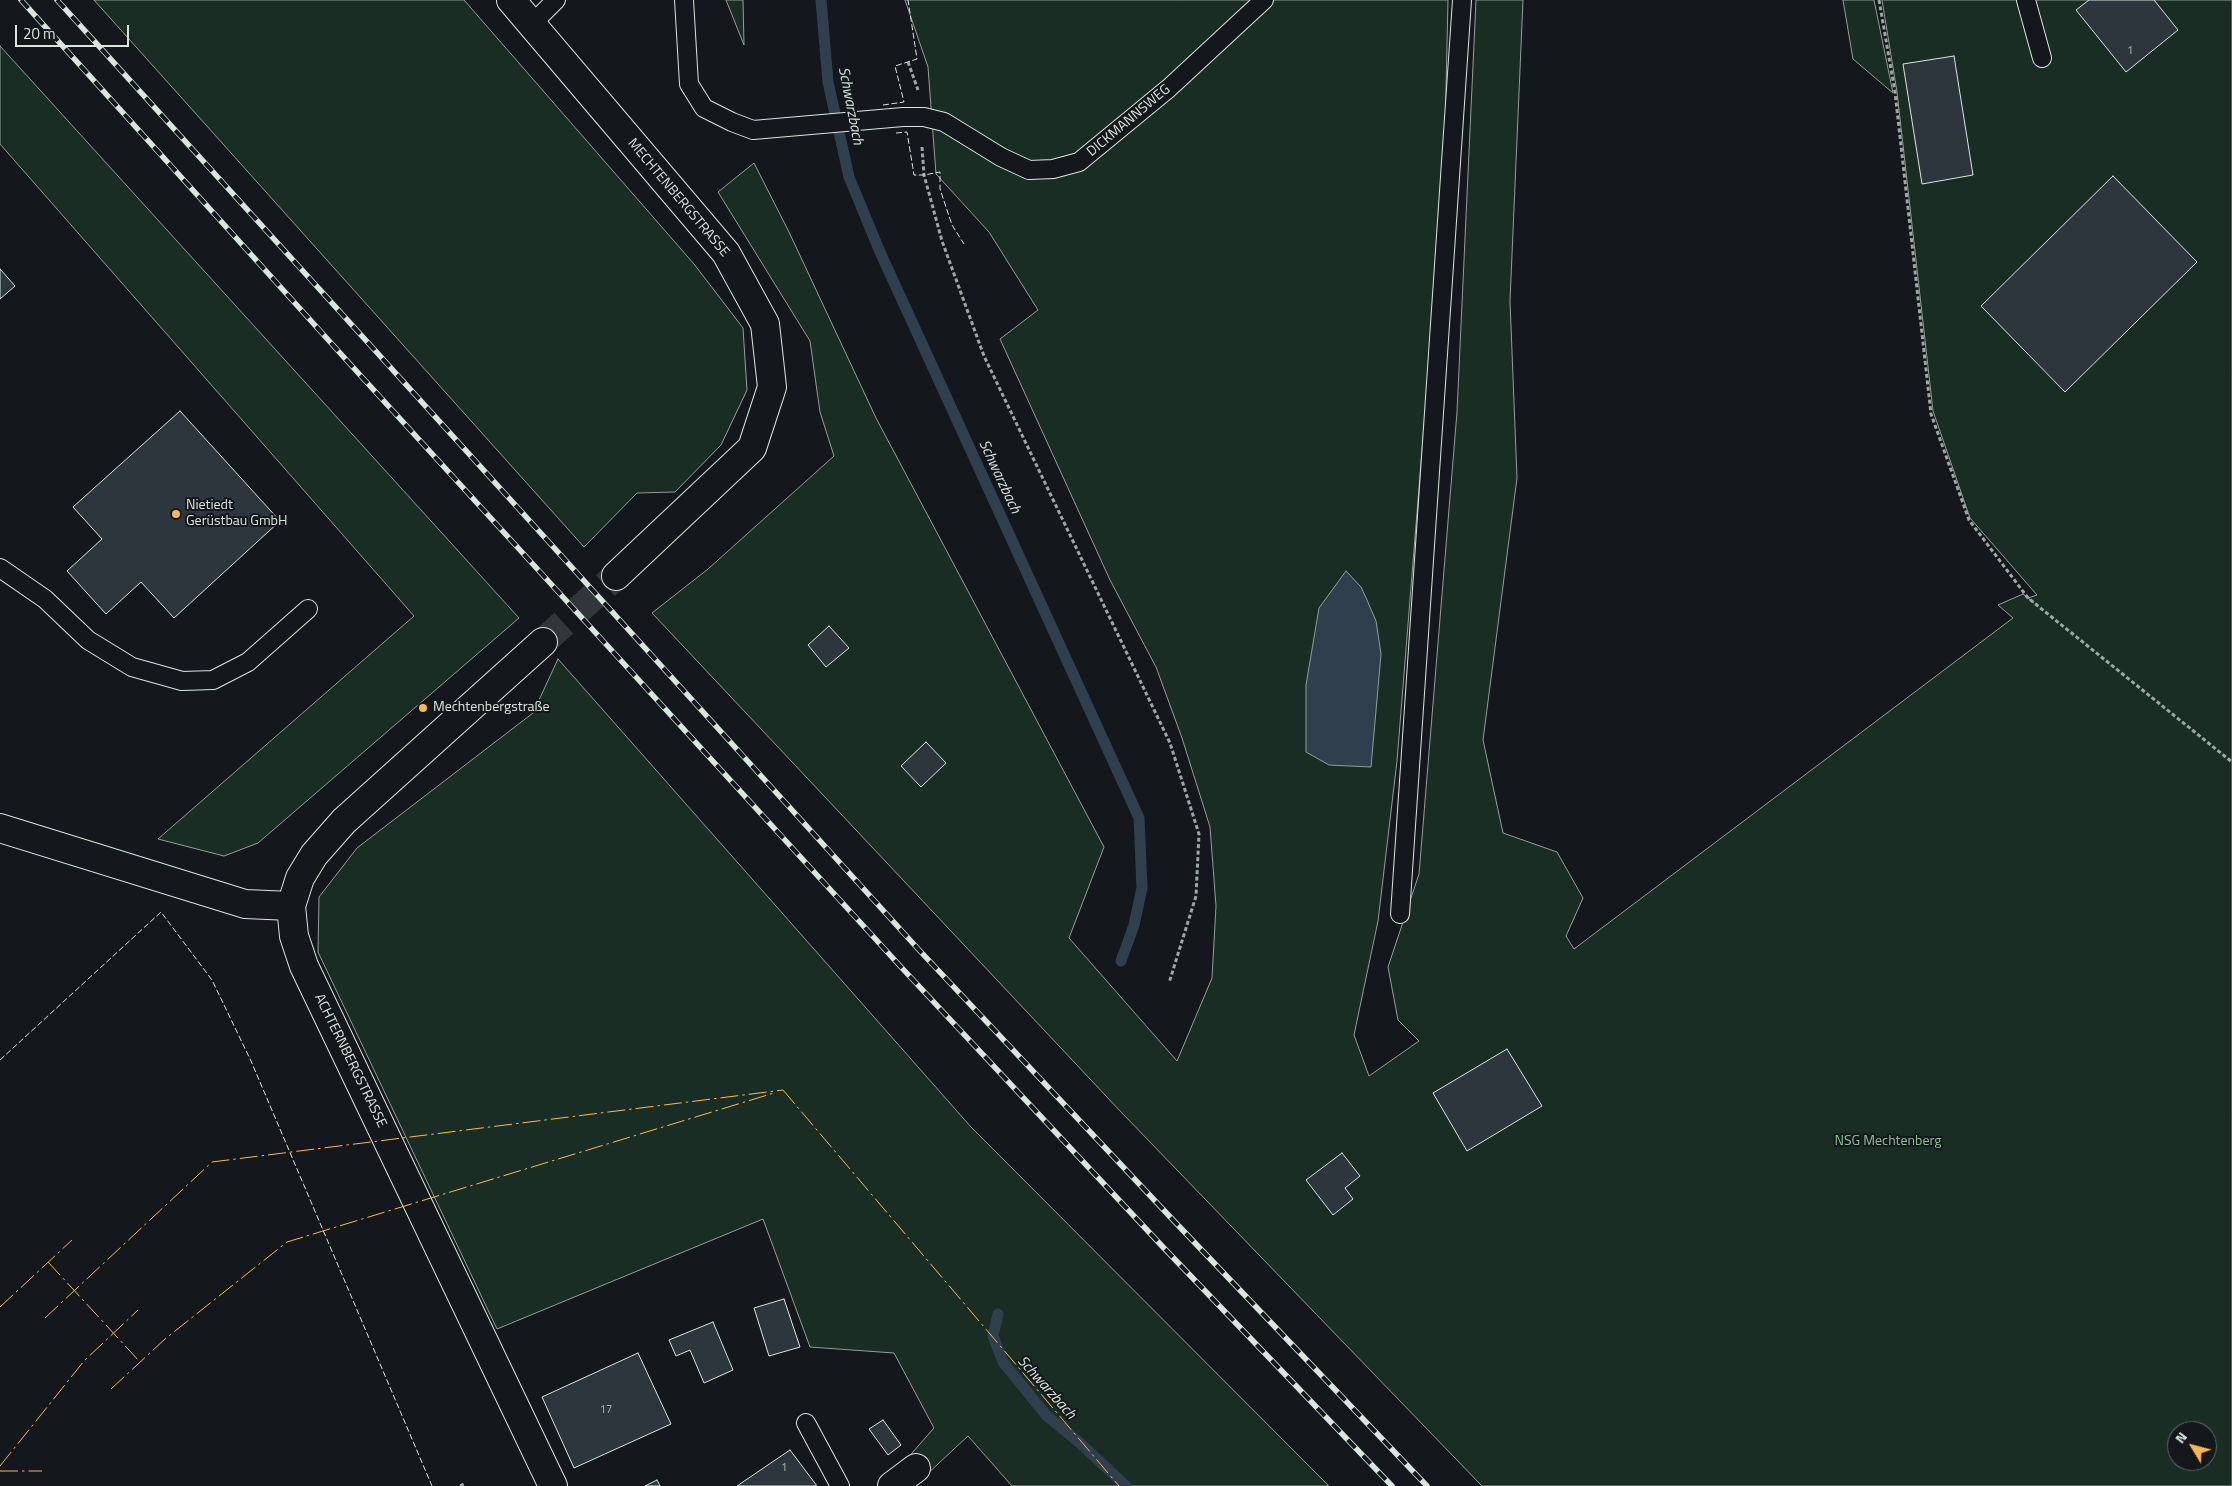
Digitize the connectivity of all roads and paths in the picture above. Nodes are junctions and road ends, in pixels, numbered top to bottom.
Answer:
1 (511, 0) edge
2 (556, 0) edge
3 (684, 0) edge
4 (1264, 0) edge
5 (1462, 0) edge
6 (1879, 0) edge
7 (2026, 0) edge
8 (532, 24) junction
9 (2042, 58) dead end
10 (908, 62) dead end
11 (924, 117) junction
12 (0, 568) edge
13 (616, 576) tunnel mouth
14 (308, 608) dead end
15 (543, 642) tunnel mouth
16 (2232, 762) edge
17 (0, 828) edge
18 (291, 906) junction
19 (1400, 914) dead end
20 (1170, 983) dead end
21 (806, 1423) dead end
22 (916, 1468) dead end
23 (460, 1486) edge
24 (466, 1486) edge
25 (553, 1486) edge
26 (840, 1486) edge
27 (892, 1486) edge

1 - 8 street, MECHTENBERGSTRASSE
2 - 8 lane
3 - 11 lane, DICKMANNSWEG
4 - 11 lane, DICKMANNSWEG
5 - 19 lane
6 - 16 path
7 - 9 lane
8 - 13 street, MECHTENBERGSTRASSE
10 - 11 path
11 - 20 path
12 - 14 lane
15 - 18 street
17 - 18 street
18 - 25 street, ACHTERNBERGSTRASSE
21 - 26 lane
22 - 27 street
23 - 24 path

